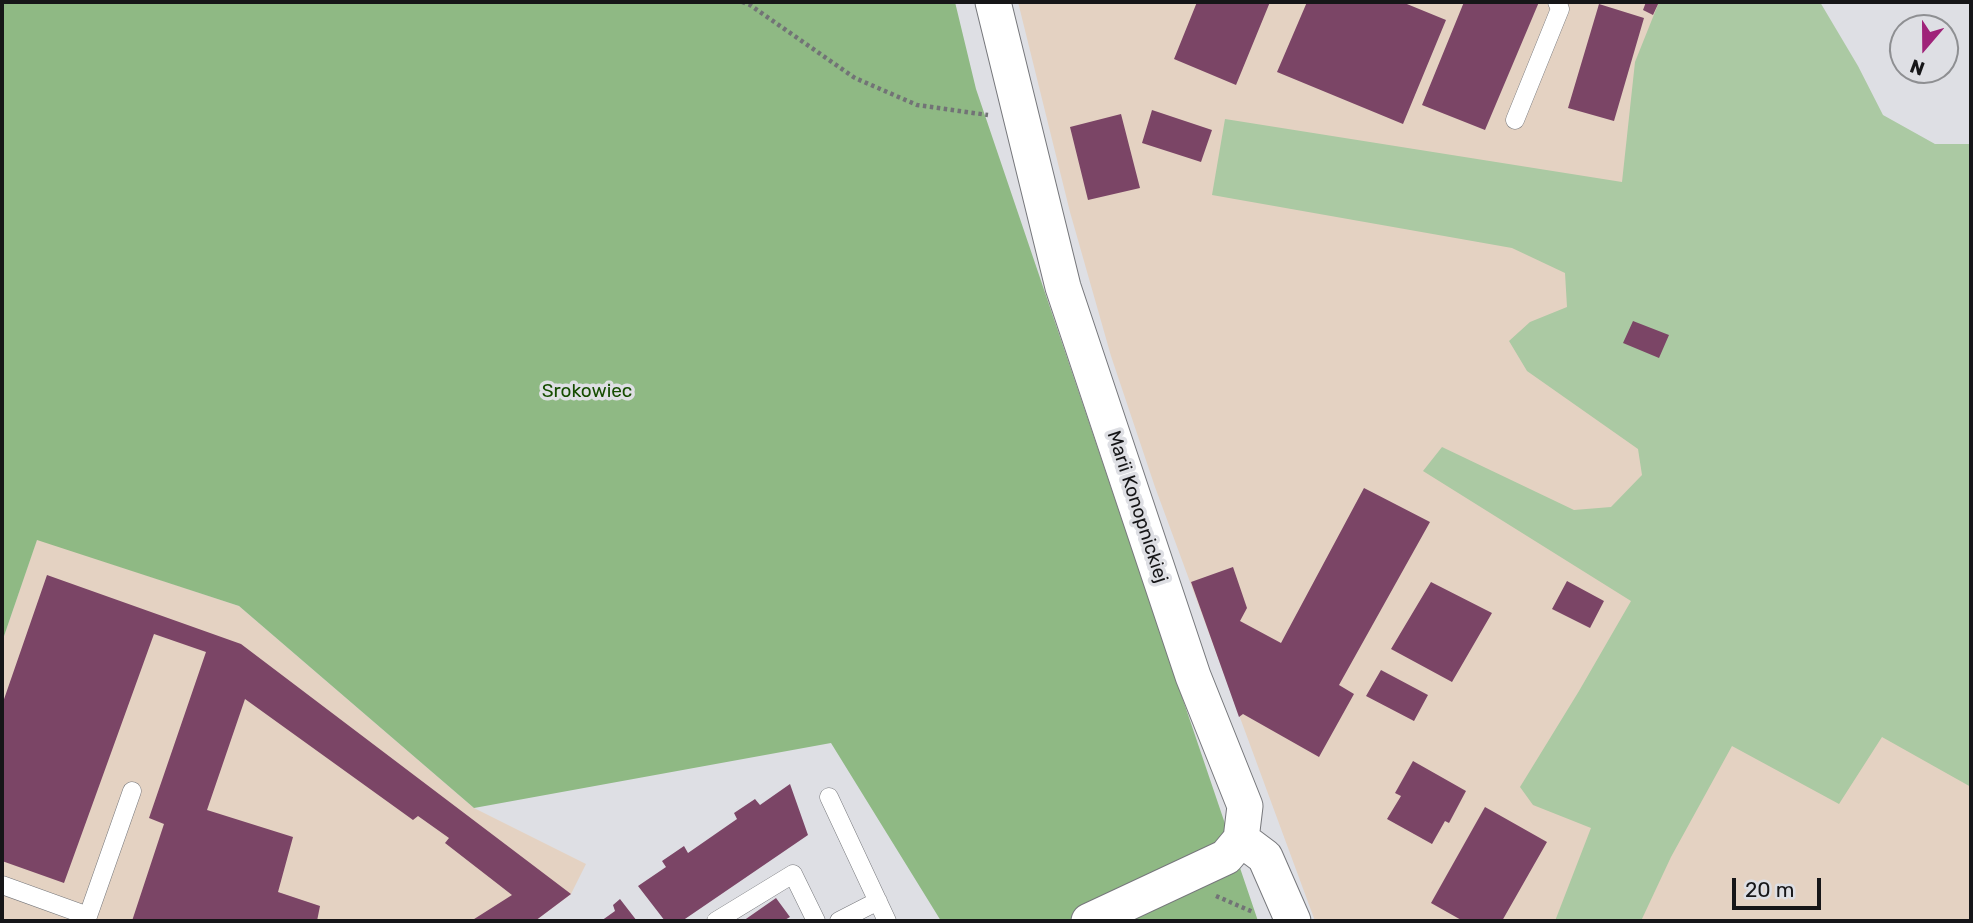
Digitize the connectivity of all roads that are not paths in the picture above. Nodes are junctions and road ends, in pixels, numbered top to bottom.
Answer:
1 (993, 2) edge
2 (1557, 2) edge
3 (1516, 120) dead end
4 (132, 791) dead end
5 (829, 797) dead end
6 (1241, 839) junction
7 (2, 885) edge
8 (878, 901) junction
9 (1277, 918) edge
10 (716, 921) edge
11 (816, 921) edge
12 (839, 921) edge
13 (887, 921) edge
14 (1089, 921) edge

1 - 6 street, Marii Konopnickiej
2 - 3 lane
4 - 7 lane
5 - 8 lane
6 - 9 street
6 - 14 street
8 - 12 lane
8 - 13 lane
10 - 11 lane

